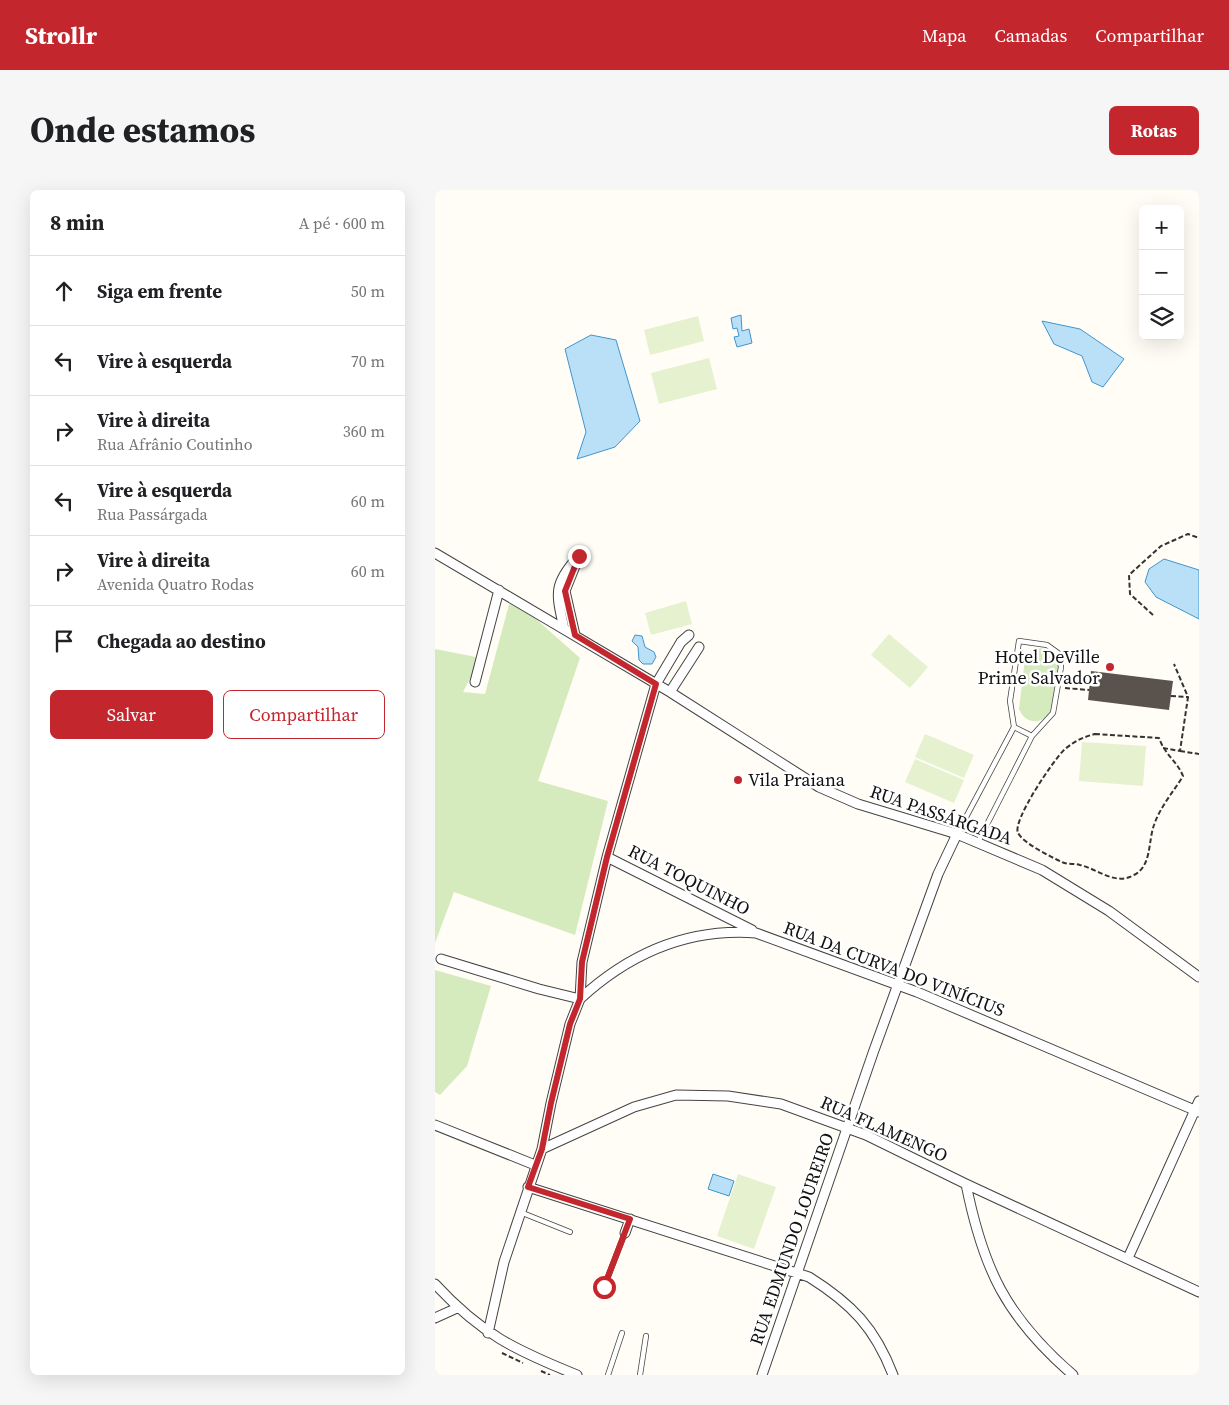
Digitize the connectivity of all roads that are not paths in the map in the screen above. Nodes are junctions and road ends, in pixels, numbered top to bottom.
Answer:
1 (435, 553) edge
2 (499, 590) junction
3 (564, 629) junction
4 (575, 635) junction
5 (689, 635) dead end
6 (699, 647) dead end
7 (475, 682) dead end
8 (656, 684) junction
9 (670, 692) junction
10 (1014, 727) junction
11 (1033, 736) junction
12 (957, 834) junction
13 (978, 842) junction
14 (607, 857) junction
15 (756, 933) junction
16 (441, 959) dead end
17 (1199, 977) edge
18 (898, 986) junction
19 (580, 999) junction
20 (1199, 1101) edge
21 (1197, 1112) edge
22 (435, 1125) edge
23 (847, 1127) junction
24 (542, 1149) junction
25 (535, 1165) junction
26 (966, 1184) junction
27 (528, 1187) junction
28 (521, 1212) junction
29 (630, 1219) junction
30 (570, 1232) dead end
31 (625, 1233) joint
32 (1128, 1258) junction
33 (798, 1272) junction
34 (435, 1284) edge
35 (604, 1287) dead end
36 (1199, 1292) edge
37 (457, 1308) junction
38 (435, 1318) edge
39 (488, 1333) junction
40 (621, 1333) dead end
41 (647, 1336) dead end
42 (577, 1375) edge
43 (608, 1375) edge
44 (641, 1375) edge
45 (762, 1375) edge
46 (893, 1375) edge
47 (1073, 1375) edge

1 - 2 street, RUA PASSÁRGADA
2 - 3 street, RUA PASSÁRGADA
2 - 7 street
3 - 4 street, RUA PASSÁRGADA
3 - 4 street
4 - 8 street, RUA PASSÁRGADA
5 - 8 street
6 - 9 street
8 - 9 street, RUA PASSÁRGADA
8 - 14 street
9 - 12 street, RUA PASSÁRGADA
10 - 11 lane
10 - 11 lane
10 - 12 lane
11 - 13 lane
12 - 13 street, RUA PASSÁRGADA
12 - 18 street, RUA EDMUNDO LOUREIRO
13 - 17 street, RUA PASSÁRGADA
14 - 15 street, RUA TOQUINHO
14 - 19 street
15 - 18 street, RUA DA CURVA DO VINÍCIUS
15 - 19 street, RUA DA CURVA DO VINÍCIUS
16 - 19 street
18 - 21 street, RUA DA CURVA DO VINÍCIUS
18 - 23 street, RUA EDMUNDO LOUREIRO
19 - 24 street
20 - 21 street
21 - 32 street
22 - 25 street
23 - 24 street, RUA FLAMENGO
23 - 26 street, RUA FLAMENGO
23 - 33 street, RUA EDMUNDO LOUREIRO
24 - 25 street
25 - 27 street
26 - 32 street, RUA FLAMENGO
26 - 47 street
27 - 28 street
27 - 29 street
28 - 30 lane
28 - 39 street
29 - 31 street
29 - 33 street
31 - 35 lane
32 - 36 street, RUA FLAMENGO
33 - 45 street, RUA EDMUNDO LOUREIRO
33 - 46 street
34 - 37 street
37 - 38 street
37 - 39 street
39 - 42 street
40 - 43 lane
41 - 44 lane

